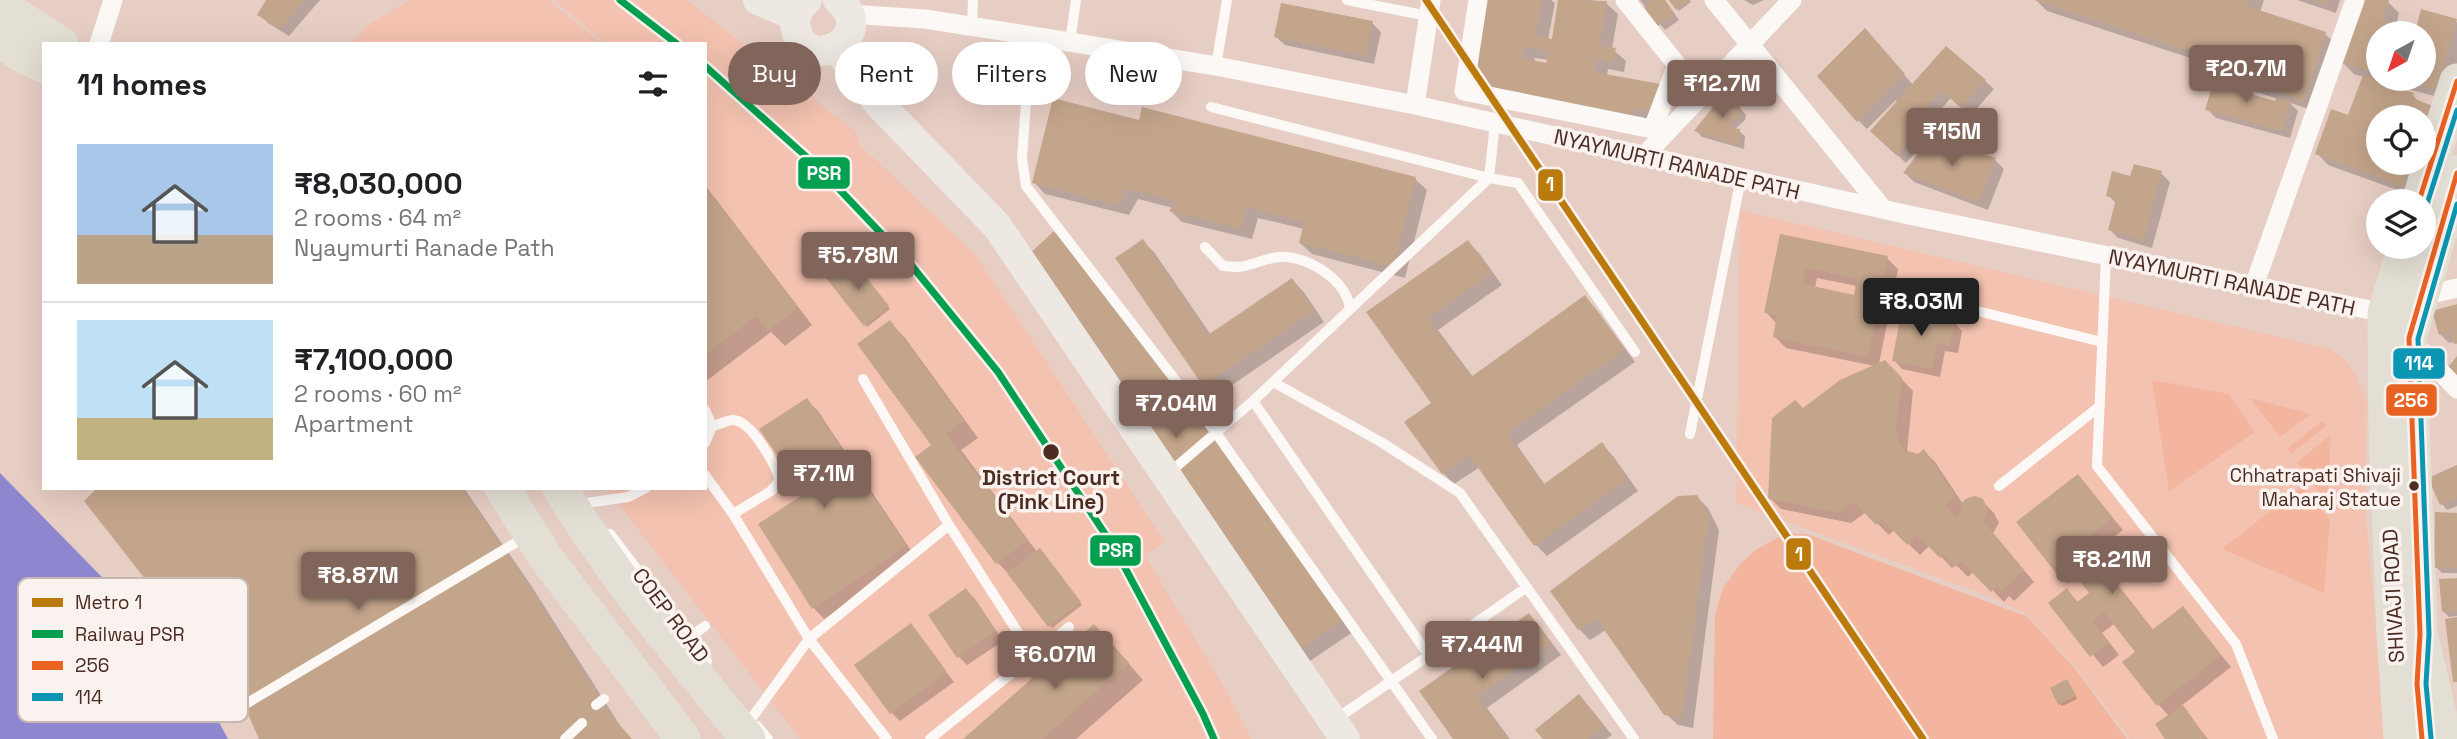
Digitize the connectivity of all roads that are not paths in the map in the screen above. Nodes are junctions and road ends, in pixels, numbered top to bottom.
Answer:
1 (113, 0) edge
2 (758, 0) edge
3 (974, 0) edge
4 (1076, 0) edge
5 (1227, 0) edge
6 (1346, 0) edge
7 (1478, 0) edge
8 (1625, 0) edge
9 (1714, 0) edge
10 (1791, 0) edge
11 (2355, 0) edge
12 (0, 5) edge
13 (844, 7) edge
14 (801, 8) edge
15 (1430, 8) edge
16 (972, 27) junction
17 (58, 42) edge
18 (100, 42) edge
19 (843, 42) edge
20 (1070, 42) joint
21 (1071, 42) edge
22 (1749, 46) junction
23 (835, 47) edge
24 (1216, 66) junction
25 (2457, 81) edge
26 (880, 105) edge
27 (1026, 105) edge
28 (1415, 105) junction
29 (1211, 107) dead end
30 (1495, 123) junction
31 (1660, 130) junction
32 (1644, 156) junction
33 (2457, 173) edge
34 (1489, 178) junction
35 (1741, 178) junction
36 (2423, 189) edge
37 (1883, 209) junction
38 (1205, 247) dead end
39 (2106, 256) junction
40 (2404, 259) edge
41 (2255, 286) junction
42 (2457, 288) edge
43 (1905, 293) dead end
44 (2421, 296) junction
45 (1350, 309) junction
46 (2397, 326) junction
47 (2102, 342) junction
48 (1635, 352) dead end
49 (863, 379) dead end
50 (1273, 382) junction
51 (2457, 389) edge
52 (1253, 401) junction
53 (2100, 406) junction
54 (707, 415) edge
55 (712, 426) junction
56 (1216, 433) junction
57 (1690, 434) dead end
58 (707, 438) edge
59 (1166, 475) junction
60 (707, 478) edge
61 (1999, 485) dead end
62 (503, 490) edge
63 (642, 490) edge
64 (576, 496) edge
65 (594, 514) dead end
66 (733, 514) junction
67 (602, 524) dead end
68 (949, 525) junction
69 (530, 534) junction
70 (1527, 587) junction
71 (705, 626) dead end
72 (1069, 627) dead end
73 (2420, 634) junction
74 (689, 638) junction
75 (809, 639) junction
76 (1431, 654) junction
77 (1033, 656) junction
78 (713, 670) dead end
79 (1392, 682) junction
80 (248, 703) edge
81 (582, 723) dead end
82 (748, 723) edge
83 (1339, 730) edge
84 (565, 739) edge
85 (683, 739) edge
86 (768, 739) edge
87 (887, 739) edge
88 (930, 739) edge
89 (1432, 739) edge
90 (1634, 739) edge
91 (2273, 739) edge
92 (2401, 739) edge
93 (2422, 739) edge
94 (2445, 739) edge

1 - 18 street
2 - 14 main road
3 - 16 lane
4 - 20 lane
5 - 24 lane
6 - 15 lane
7 - 31 street
8 - 31 street
9 - 22 street
10 - 22 street
11 - 41 street
12 - 17 highway
13 - 16 street, NYAYMURTI RANADE PATH
13 - 19 main road
14 - 23 main road
15 - 28 street
16 - 20 street, NYAYMURTI RANADE PATH
21 - 24 street, NYAYMURTI RANADE PATH
22 - 31 street
22 - 37 street
24 - 28 street, NYAYMURTI RANADE PATH
25 - 36 highway
26 - 59 main road
27 - 56 lane
28 - 30 street, NYAYMURTI RANADE PATH
29 - 34 lane
30 - 32 street, NYAYMURTI RANADE PATH
30 - 34 lane
31 - 32 street
32 - 35 street, NYAYMURTI RANADE PATH
33 - 44 highway, SHIVAJI ROAD
34 - 45 lane
34 - 48 lane
35 - 37 street, NYAYMURTI RANADE PATH
35 - 57 lane
37 - 39 street, NYAYMURTI RANADE PATH
38 - 45 lane
39 - 41 street, NYAYMURTI RANADE PATH
39 - 47 lane
40 - 46 highway, SHIVAJI ROAD
41 - 46 street, NYAYMURTI RANADE PATH
42 - 44 street
43 - 47 lane
44 - 46 highway, SHIVAJI ROAD
45 - 50 lane
46 - 51 street
46 - 73 highway, SHIVAJI ROAD
46 - 92 highway, SHIVAJI ROAD
47 - 53 lane
49 - 68 lane
50 - 52 lane
50 - 70 lane
52 - 56 lane
52 - 76 lane
53 - 61 lane
53 - 91 lane
54 - 55 lane
55 - 58 lane
55 - 66 lane
56 - 59 lane
56 - 79 lane
59 - 83 main road
60 - 66 lane
62 - 69 highway
63 - 64 lane
64 - 65 lane
64 - 82 highway
66 - 75 lane
67 - 74 lane, COEP ROAD
68 - 75 lane
68 - 77 lane
69 - 80 lane
69 - 85 highway
70 - 76 lane
70 - 90 lane
71 - 74 lane
72 - 77 lane
73 - 93 highway
73 - 94 highway, SHIVAJI ROAD
74 - 78 lane, COEP ROAD
75 - 82 lane
75 - 87 lane
76 - 79 lane
77 - 88 lane
79 - 83 lane
79 - 89 lane
81 - 84 lane
82 - 86 lane

